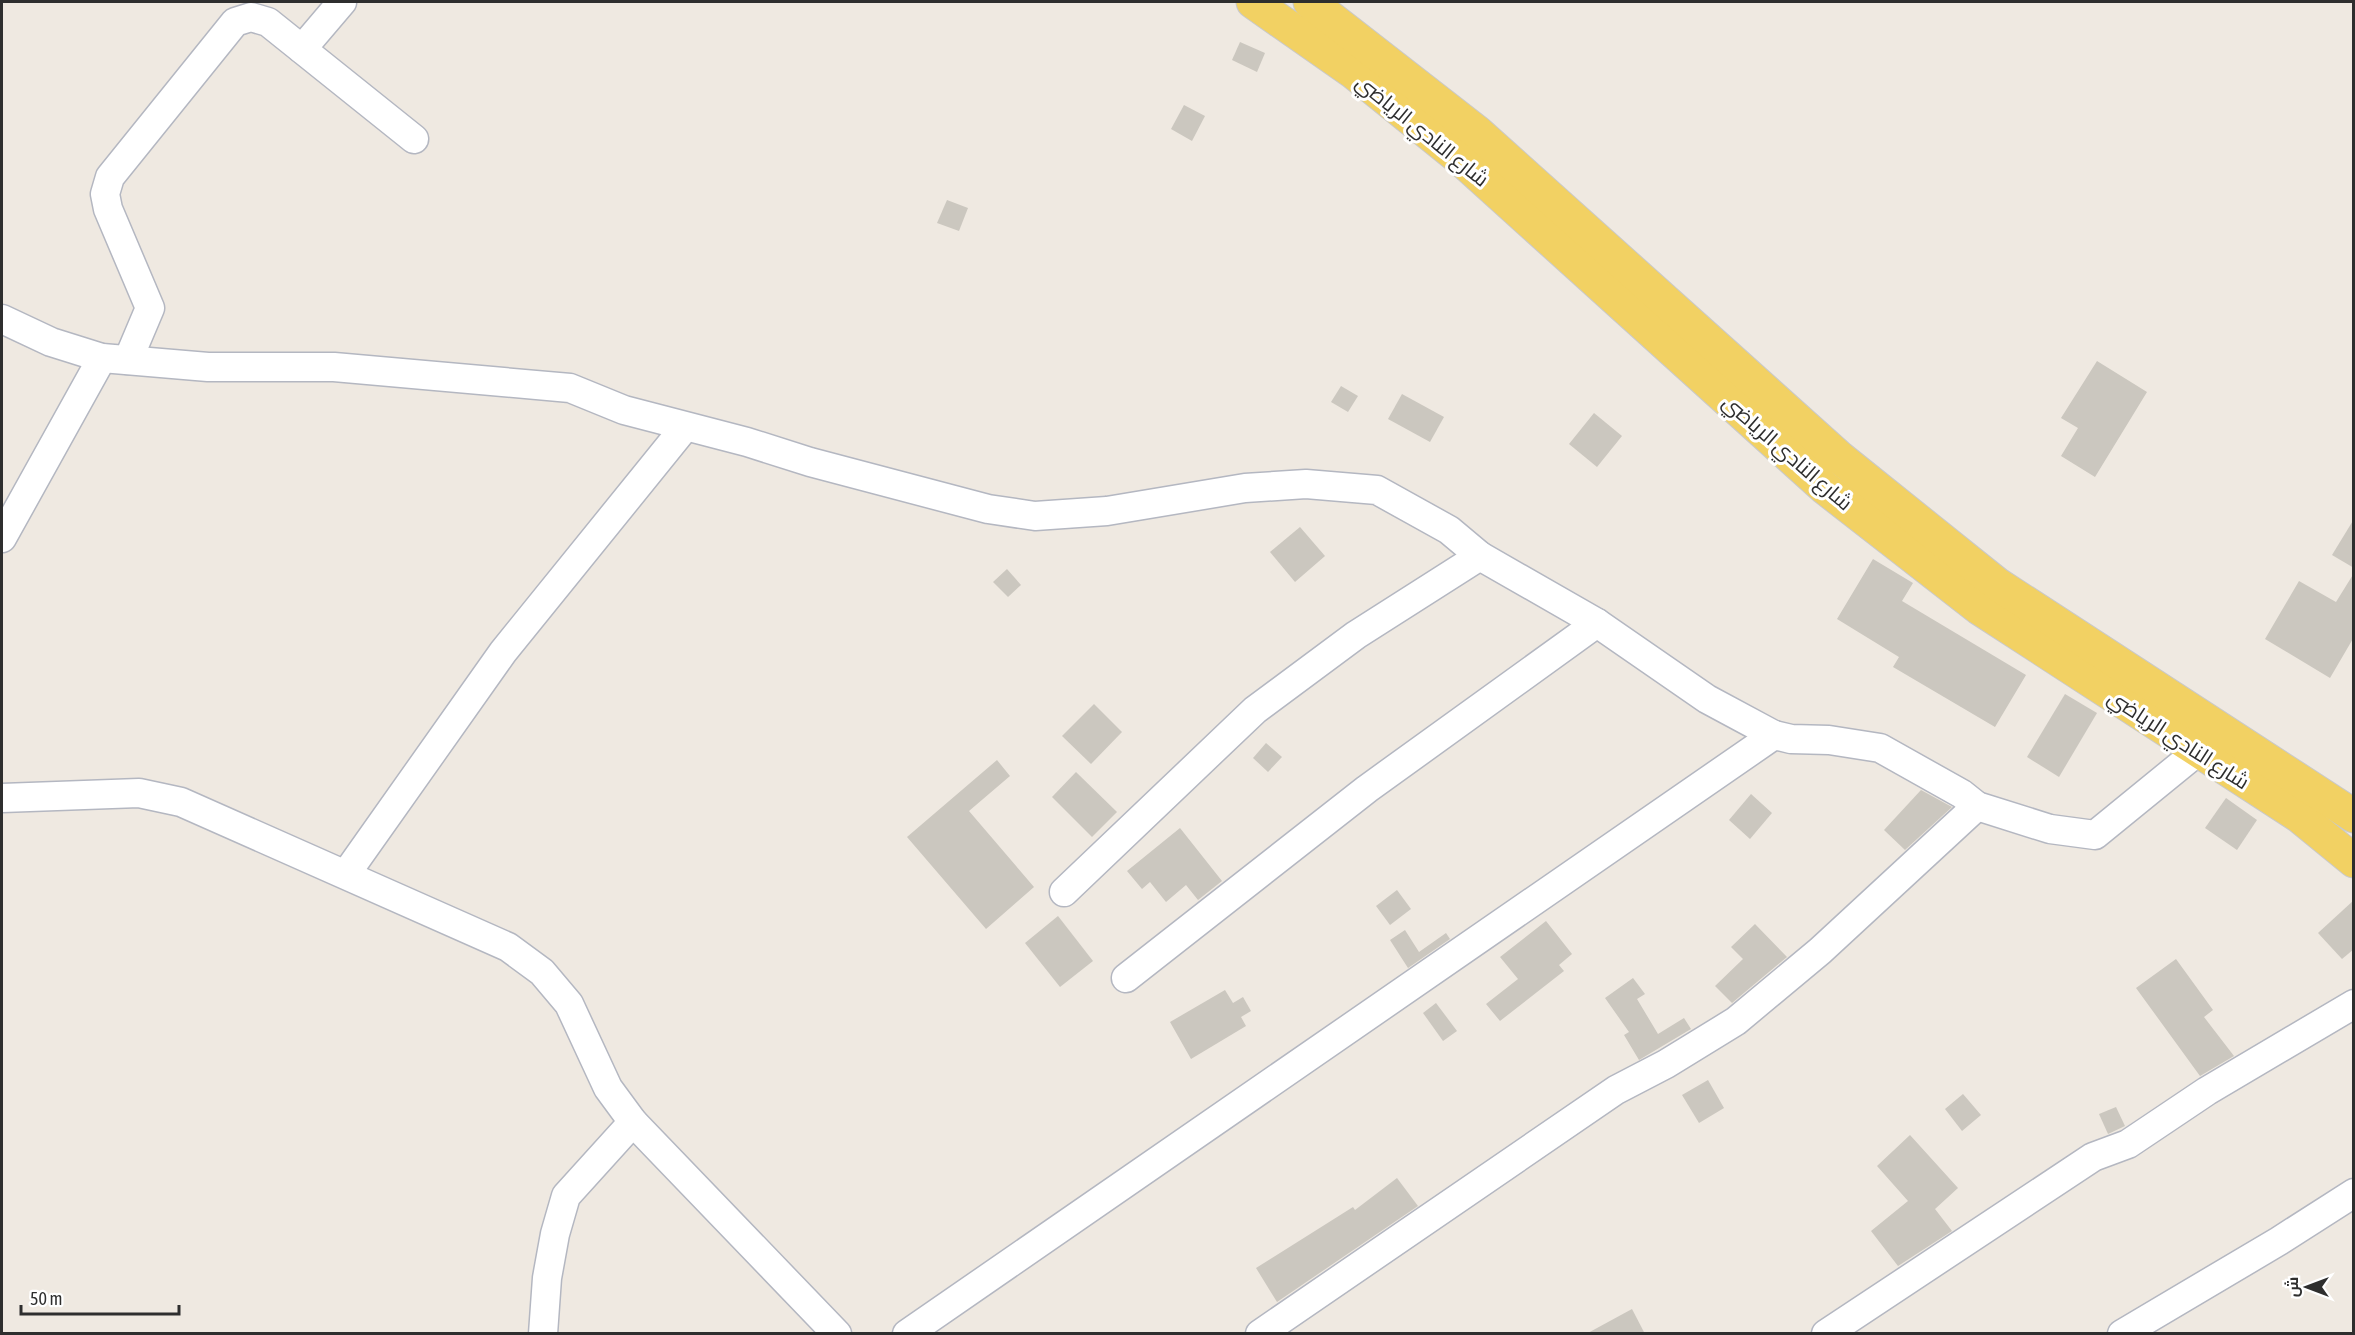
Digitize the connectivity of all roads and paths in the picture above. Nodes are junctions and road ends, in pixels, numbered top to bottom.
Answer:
1 (342, 2) edge
2 (1253, 2) edge
3 (1310, 2) edge
4 (302, 49) junction
5 (414, 139) dead end
6 (2, 319) edge
7 (115, 359) junction
8 (685, 427) junction
9 (1788, 433) junction
10 (2, 538) edge
11 (1480, 556) junction
12 (1988, 596) junction
13 (1597, 622) junction
14 (1774, 735) junction
15 (2198, 751) junction
16 (2, 798) edge
17 (1977, 806) junction
18 (2353, 815) edge
19 (2344, 852) edge
20 (346, 874) junction
21 (1064, 892) dead end
22 (1126, 978) dead end
23 (2354, 1004) edge
24 (633, 1122) junction
25 (2354, 1193) edge
26 (543, 1334) edge
27 (837, 1334) edge
28 (907, 1334) edge
29 (1260, 1334) edge
30 (1826, 1334) edge
31 (2122, 1334) edge

1 - 4 street
2 - 9 main road, شارع النادي الرياضي
3 - 9 main road, شارع النادي الرياضي
4 - 5 street
4 - 7 street
6 - 7 street
7 - 8 street
7 - 10 street
8 - 11 street
8 - 20 street
9 - 12 main road, شارع النادي الرياضي
11 - 13 street
11 - 21 street
12 - 15 main road, شارع النادي الرياضي
12 - 18 main road, شارع النادي الرياضي
13 - 14 street
13 - 22 street
14 - 17 street
14 - 28 street
15 - 17 street
15 - 19 main road, شارع النادي الرياضي
16 - 20 street
17 - 29 street
18 - 19 street
20 - 24 street
23 - 30 street
24 - 26 street
24 - 27 street
25 - 31 street

